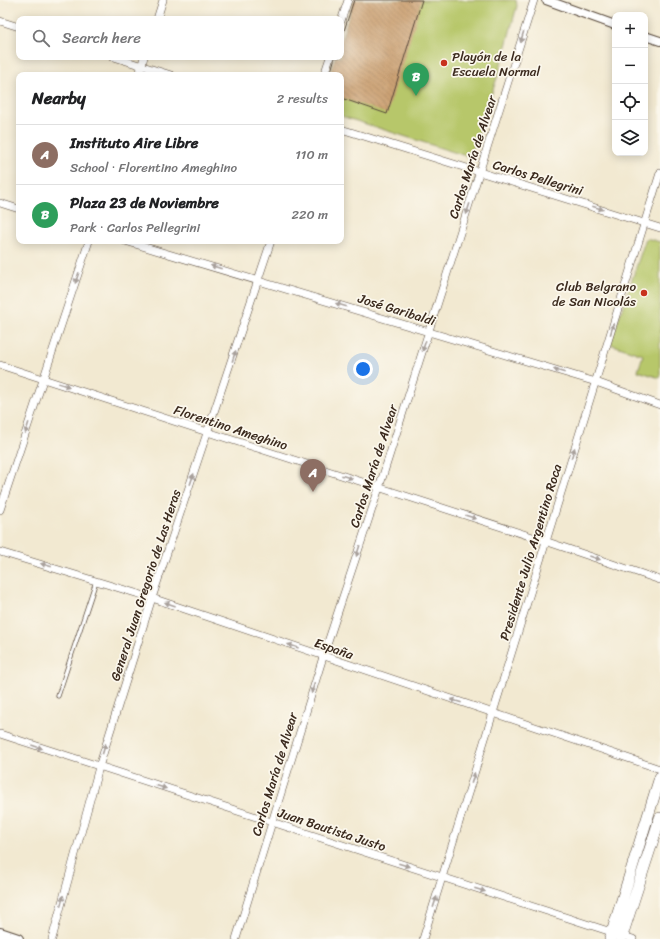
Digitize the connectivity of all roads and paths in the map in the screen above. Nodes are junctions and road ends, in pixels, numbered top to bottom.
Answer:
1 (163, 0) edge
2 (348, 0) edge
3 (534, 0) edge
4 (546, 0) edge
5 (158, 16) edge
6 (343, 16) edge
7 (0, 21) edge
8 (612, 24) edge
9 (16, 26) edge
10 (648, 37) edge
11 (660, 42) edge
12 (123, 60) edge
13 (143, 60) edge
14 (329, 60) edge
15 (142, 66) junction
16 (140, 72) edge
17 (161, 72) edge
18 (325, 72) edge
19 (344, 130) edge
20 (480, 172) junction
21 (660, 173) edge
22 (0, 203) edge
23 (16, 208) edge
24 (643, 222) junction
25 (660, 228) edge
26 (88, 244) edge
27 (135, 244) edge
28 (270, 244) edge
29 (259, 280) junction
30 (428, 331) junction
31 (0, 365) edge
32 (43, 379) junction
33 (596, 382) junction
34 (660, 405) edge
35 (208, 432) junction
36 (379, 488) junction
37 (0, 510) edge
38 (545, 541) junction
39 (0, 552) edge
40 (96, 580) junction
41 (660, 580) edge
42 (152, 598) junction
43 (323, 657) junction
44 (58, 696) dead end
45 (493, 713) junction
46 (0, 734) edge
47 (99, 767) junction
48 (660, 769) edge
49 (660, 777) edge
50 (660, 818) edge
51 (271, 822) junction
52 (443, 878) junction
53 (0, 933) edge
54 (620, 937) edge
55 (18, 939) edge
56 (52, 939) edge
57 (236, 939) edge
58 (423, 939) edge

1 - 5 street
2 - 6 street
3 -> 20 street, Carlos María de Alvear
4 - 8 street
7 - 9 street
10 - 11 street
12 - 15 street
13 - 15 street
14 - 18 street
15 - 16 street
15 - 17 street
19 - 20 street, Carlos Pellegrini
20 -> 24 street, Carlos Pellegrini
20 -> 30 street, Carlos María de Alvear
21 - 24 street, Presidente Julio Argentino Roca
22 - 23 street
24 - 25 street, Carlos Pellegrini
33 -> 24 street, Presidente Julio Argentino Roca
26 -> 32 street
29 -> 27 street, José Garibaldi
28 - 29 street, General Juan Gregorio de Las Heras
30 -> 29 street, José Garibaldi
35 -> 29 street, General Juan Gregorio de Las Heras
33 -> 30 street, José Garibaldi
30 -> 36 street, Carlos María de Alvear
31 - 32 street, Florentino Ameghino
32 -> 35 street, Florentino Ameghino
32 -> 37 street
33 - 34 street, José Garibaldi
38 -> 33 street, Presidente Julio Argentino Roca
35 -> 36 street, Florentino Ameghino
42 -> 35 street, General Juan Gregorio de Las Heras
36 -> 38 street, Florentino Ameghino
36 -> 43 street, Carlos María de Alvear
38 -> 41 street, Florentino Ameghino
38 - 45 street, Presidente Julio Argentino Roca
40 -> 39 street, España
40 - 42 street, España
40 - 44 lane
43 -> 42 street, España
47 -> 42 street, General Juan Gregorio de Las Heras
45 -> 43 street, España
43 -> 51 street, Carlos María de Alvear
45 - 48 street, España
52 -> 45 street, Presidente Julio Argentino Roca
46 -> 47 street, Juan Bautista Justo
47 -> 51 street, Juan Bautista Justo
56 -> 47 street, General Juan Gregorio de Las Heras
49 - 54 main road
50 - 54 main road
51 -> 52 street, Juan Bautista Justo
51 - 57 street, Carlos María de Alvear
52 -> 54 street, Juan Bautista Justo
58 -> 52 street, Presidente Julio Argentino Roca
53 - 55 main road

